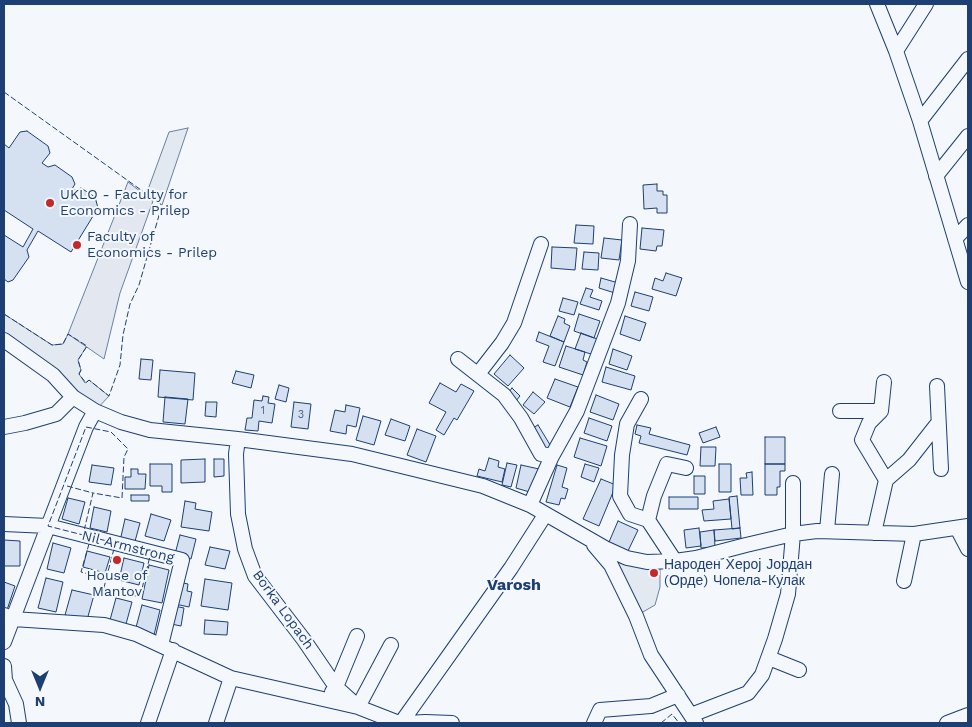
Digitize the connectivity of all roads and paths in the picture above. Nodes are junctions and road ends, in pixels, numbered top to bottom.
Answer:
1 (926, 4) edge
2 (879, 5) edge
3 (896, 51) junction
4 (968, 59) edge
5 (920, 121) junction
6 (968, 136) edge
7 (936, 176) junction
8 (630, 224) dead end
9 (968, 225) edge
10 (955, 239) junction
11 (542, 244) dead end
12 (968, 282) edge
13 (4, 340) edge
14 (458, 359) dead end
15 (478, 374) junction
16 (884, 382) dead end
17 (937, 386) dead end
18 (73, 397) junction
19 (641, 399) dead end
20 (95, 411) junction
21 (840, 411) dead end
22 (881, 411) junction
23 (938, 423) junction
24 (4, 427) edge
25 (238, 439) junction
26 (552, 456) junction
27 (686, 468) dead end
28 (941, 469) dead end
29 (832, 474) dead end
30 (886, 480) junction
31 (793, 482) dead end
32 (530, 505) junction
33 (545, 515) junction
34 (648, 520) junction
35 (4, 524) edge
36 (48, 526) junction
37 (963, 527) edge
38 (828, 531) junction
39 (874, 533) junction
40 (794, 534) junction
41 (914, 534) junction
42 (587, 538) junction
43 (968, 549) edge
44 (675, 561) junction
45 (904, 581) dead end
46 (8, 617) edge
47 (357, 636) dead end
48 (4, 642) edge
49 (391, 645) dead end
50 (167, 648) junction
51 (769, 658) junction
52 (4, 666) edge
53 (799, 670) dead end
54 (231, 678) junction
55 (336, 687) junction
56 (678, 695) junction
57 (324, 700) junction
58 (358, 707) junction
59 (968, 715) edge
60 (694, 719) edge
61 (19, 723) edge
62 (148, 723) edge
63 (216, 723) edge
64 (400, 723) edge
65 (407, 723) edge
66 (452, 723) edge
67 (594, 723) edge
68 (947, 723) edge

1 - 3 street
2 - 3 street
3 - 5 street
4 - 5 street
5 - 7 street
6 - 7 street
7 - 10 street
8 - 26 street
9 - 10 street
10 - 12 street
11 - 15 street
13 - 18 street
14 - 15 street
15 - 26 street
16 - 22 street
17 - 23 street
18 - 20 street
18 - 24 street
19 - 34 street
20 - 25 street
20 - 36 street
21 - 22 street
22 - 30 street
23 - 28 street
23 - 30 street
25 - 32 street
25 - 55 street, Borka Lopach
26 - 32 street
27 - 34 street
29 - 38 street
30 - 39 street
31 - 40 street
32 - 33 street
33 - 42 street
33 - 64 street, Borka Lopach
34 - 44 street
35 - 36 street, Nil Armstrong
36 - 46 street
36 - 50 street, Nil Armstrong
37 - 41 street
37 - 43 street
38 - 39 street
38 - 40 street
39 - 41 street
40 - 44 street
40 - 51 street
41 - 45 street
42 - 44 street
42 - 56 street
46 - 48 street
46 - 50 street, Borka Lopach
47 - 55 street
49 - 58 street
50 - 54 street, Borka Lopach
50 - 62 street
51 - 53 street
51 - 60 street
52 - 61 street
54 - 57 street, Borka Lopach
54 - 63 street
55 - 57 street
55 - 58 street, Borka Lopach
56 - 60 street
56 - 67 street
57 - 58 street, Borka Lopach
58 - 64 street, Borka Lopach
59 - 68 street
65 - 66 street

